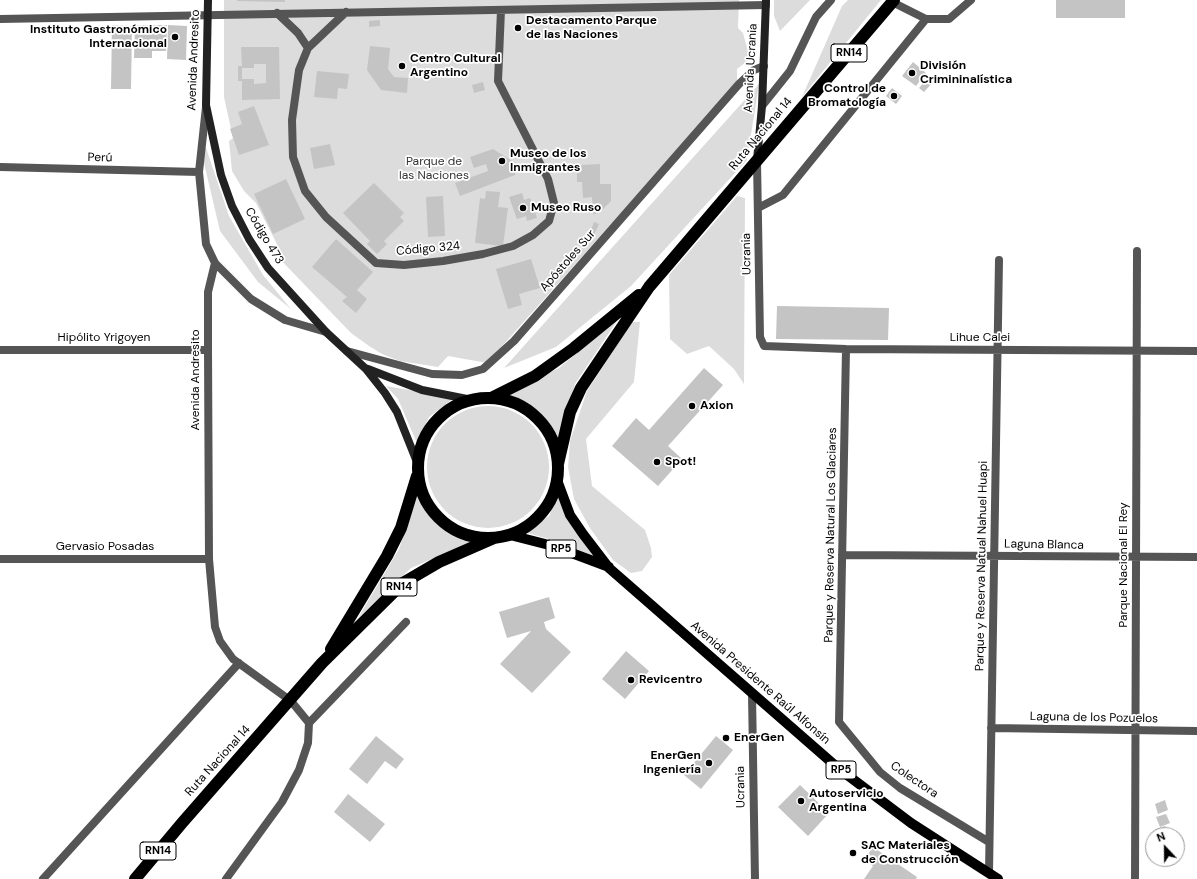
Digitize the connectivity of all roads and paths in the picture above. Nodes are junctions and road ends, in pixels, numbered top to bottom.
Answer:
1 (208, 0) edge
2 (831, 0) edge
3 (971, 0) edge
4 (893, 1) edge
5 (766, 3) edge
6 (501, 10) junction
7 (346, 12) junction
8 (277, 13) junction
9 (208, 14) junction
10 (0, 19) edge
11 (926, 19) junction
12 (308, 48) junction
13 (764, 66) junction
14 (206, 105) junction
15 (762, 106) junction
16 (757, 161) junction
17 (0, 167) edge
18 (199, 172) junction
19 (758, 208) junction
20 (1137, 252) dead end
21 (999, 260) dead end
22 (215, 263) junction
23 (649, 287) junction
24 (326, 332) junction
25 (764, 346) joint
26 (846, 349) junction
27 (0, 350) edge
28 (208, 350) junction
29 (998, 350) junction
30 (1137, 351) junction
31 (1197, 351) edge
32 (347, 352) junction
33 (366, 369) junction
34 (490, 398) junction
35 (472, 400) junction
36 (417, 462) junction
37 (558, 464) junction
38 (417, 476) junction
39 (557, 480) junction
40 (510, 535) junction
41 (494, 538) junction
42 (842, 555) junction
43 (994, 556) junction
44 (1197, 557) edge
45 (1136, 558) junction
46 (0, 559) edge
47 (209, 559) junction
48 (609, 568) junction
49 (406, 622) dead end
50 (239, 663) junction
51 (322, 663) junction
52 (752, 694) junction
53 (291, 701) junction
54 (839, 722) joint
55 (309, 723) junction
56 (991, 728) junction
57 (1135, 730) junction
58 (1197, 731) edge
59 (989, 842) junction
60 (989, 873) junction
61 (43, 879) edge
62 (135, 879) edge
63 (226, 879) edge
64 (755, 879) edge
65 (998, 879) edge
66 (1135, 879) edge

1 - 9 main road, Avenida Andresito
2 - 15 street
3 - 11 street
4 - 11 street
4 - 16 highway, Ruta Nacional 14 / RN14
5 - 6 street
5 - 13 main road, Avenida Ucrania
6 - 7 street
6 - 12 street, Código 324
7 - 8 street
7 - 12 street, Código 324
8 - 9 street
8 - 12 street
9 - 10 street
9 - 14 main road, Avenida Andresito
11 - 19 street
13 - 15 main road, Avenida Ucrania
13 - 32 street, Apóstoles Sur
14 - 18 street, Avenida Andresito
14 - 24 main road, Código 473
15 - 16 main road, Avenida Ucrania
16 - 19 street, Ucrania
16 - 23 highway, Ruta Nacional 14 / RN14
17 - 18 street, Perú
18 - 22 street, Avenida Andresito
19 - 25 street, Ucrania
20 - 30 street, Parque Nacional El Rey
21 - 29 street, Parque y Reserva Natual Nahuel Huapi
22 - 24 street
22 - 28 street, Avenida Andresito
23 - 34 highway, Ruta Nacional 14 / RN14
23 - 37 highway, Ruta Nacional 14 / RN14
24 - 32 main road, Código 473
25 - 26 street, Lihue Calei
26 - 29 street, Lihue Calei
26 - 42 street, Parque y Reserva Natural Los Glaciares
27 - 28 street, Hipólito Yrigoyen
28 - 47 street, Avenida Andresito
29 - 30 street, Lihue Calei
29 - 43 street, Parque y Reserva Natual Nahuel Huapi
30 - 31 street, Lihue Calei
30 - 45 street, Parque Nacional El Rey
32 - 33 main road, Código 473
33 - 35 main road
33 - 36 main road
34 - 35 highway, RN14
34 - 37 highway, RN14
35 - 36 highway, RN14
36 - 38 highway, RN14
37 - 39 highway, RN14
38 - 41 highway, RN14
38 - 51 highway, Ruta Nacional 14 / RN14
39 - 40 highway, RN14
39 - 48 main road, Avenida Presidente Raúl Alfonsín / RP5
40 - 41 highway, RN14
40 - 48 main road, Avenida Presidente Raúl Alfonsín / RP5
41 - 51 highway, Ruta Nacional 14 / RN14
42 - 43 street, Laguna Blanca
42 - 54 street, Parque y Reserva Natural Los Glaciares
43 - 45 street, Laguna Blanca
43 - 56 street, Parque y Reserva Natual Nahuel Huapi
44 - 45 street, Laguna Blanca
45 - 57 street, Parque Nacional El Rey
46 - 47 street, Gervasio Posadas
47 - 50 street, Avenida Andresito
48 - 52 main road, Avenida Presidente Raúl Alfonsín / RP5
49 - 55 street
50 - 53 street, Avenida Andresito
50 - 61 street
51 - 53 highway, Ruta Nacional 14 / RN14
52 - 60 main road, Avenida Presidente Raúl Alfonsín / RP5
52 - 64 street, Ucrania
53 - 55 street, Avenida Andresito
53 - 62 highway, Ruta Nacional 14 / RN14
54 - 59 street, Colectora
55 - 63 street
56 - 57 street, Laguna de los Pozuelos
56 - 59 street, Parque y Reserva Natual Nahuel Huapi
57 - 58 street, Laguna de los Pozuelos
57 - 66 street, Parque Nacional El Rey
59 - 60 street, Parque y Reserva Natual Nahuel Huapi
60 - 65 main road, Avenida Presidente Raúl Alfonsín / RP5

